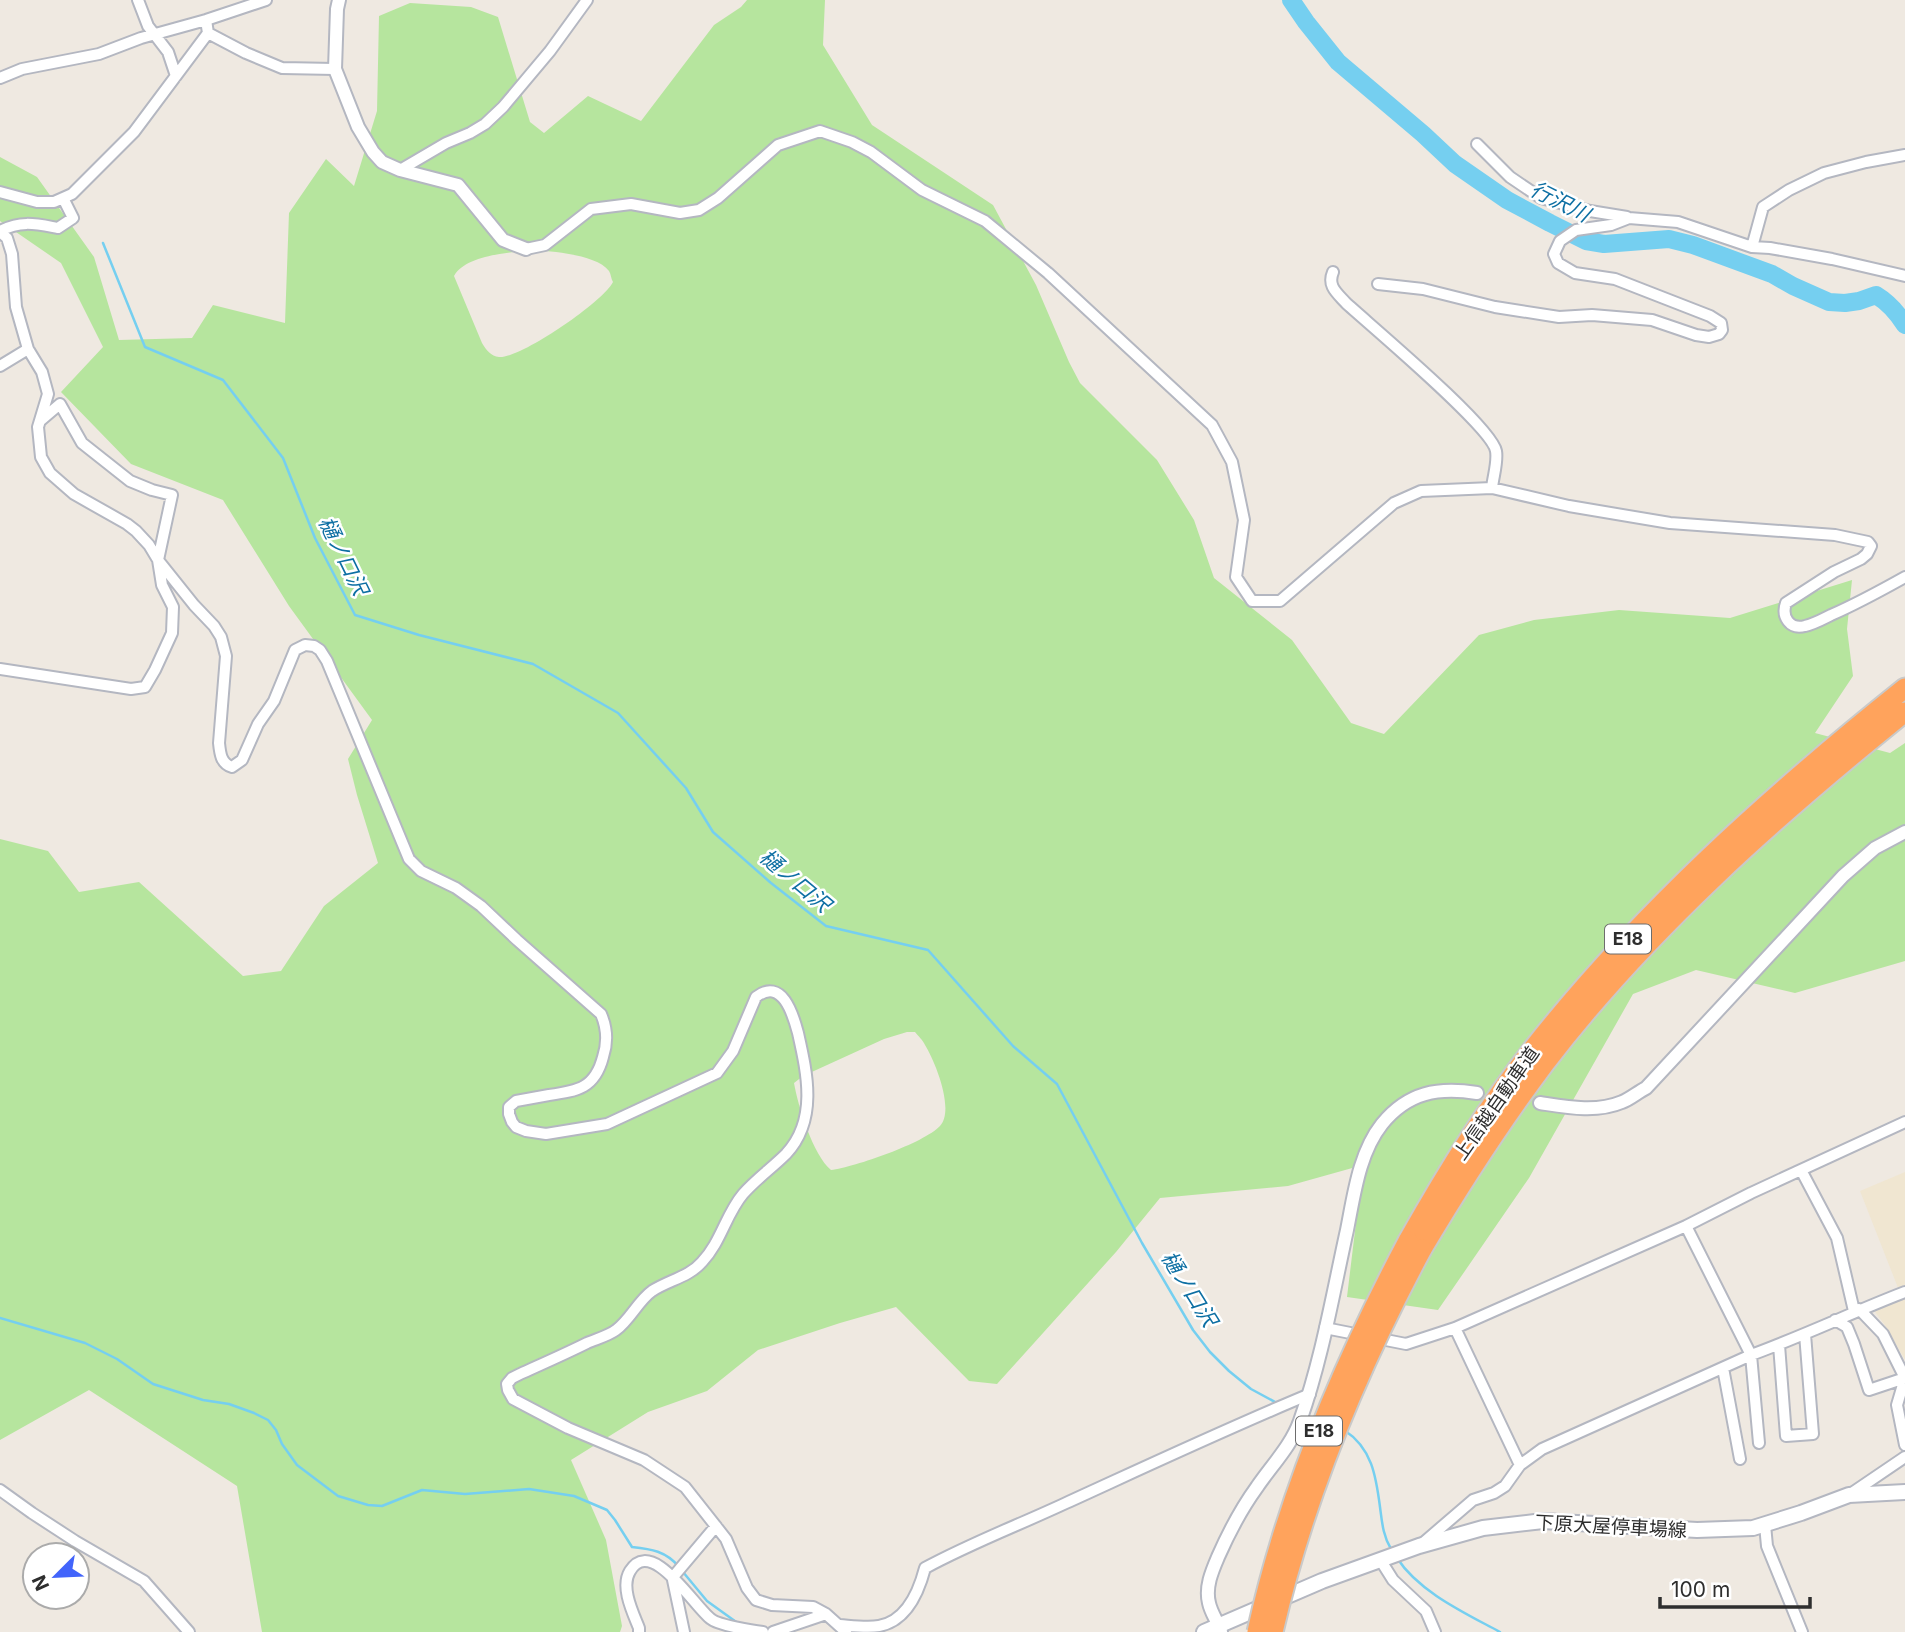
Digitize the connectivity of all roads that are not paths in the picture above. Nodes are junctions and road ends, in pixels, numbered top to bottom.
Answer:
1 (138, 0) edge
2 (266, 0) edge
3 (339, 0) edge
4 (587, 0) edge
5 (206, 20) junction
6 (208, 33) junction
7 (153, 35) junction
8 (335, 69) junction
9 (176, 76) junction
10 (0, 78) edge
11 (1477, 144) dead end
12 (1905, 155) edge
13 (400, 170) junction
14 (0, 192) edge
15 (63, 198) junction
16 (1629, 218) junction
17 (0, 231) edge
18 (1752, 247) junction
19 (526, 249) joint
20 (1333, 272) dead end
21 (1905, 276) edge
22 (1378, 284) dead end
23 (28, 349) junction
24 (0, 366) edge
25 (39, 422) junction
26 (1492, 488) junction
27 (158, 561) junction
28 (1905, 577) edge
29 (0, 669) edge
30 (1905, 688) edge
31 (1905, 712) edge
32 (1905, 832) edge
33 (1477, 1093) dead end
34 (1540, 1103) dead end
35 (1905, 1122) edge
36 (1801, 1170) junction
37 (1686, 1226) junction
38 (1415, 1245) junction
39 (1905, 1292) edge
40 (1857, 1310) junction
41 (1835, 1320) junction
42 (1325, 1328) junction
43 (1455, 1328) junction
44 (1805, 1334) junction
45 (1779, 1345) junction
46 (1751, 1355) junction
47 (1723, 1368) junction
48 (1905, 1378) edge
49 (1310, 1394) junction
50 (1759, 1443) dead end
51 (1905, 1445) edge
52 (1905, 1457) edge
53 (1740, 1459) dead end
54 (1520, 1465) junction
55 (0, 1490) edge
56 (1905, 1492) edge
57 (1849, 1495) junction
58 (1765, 1525) junction
59 (716, 1526) junction
60 (1419, 1546) junction
61 (1390, 1557) junction
62 (673, 1577) junction
63 (826, 1614) junction
64 (1220, 1628) edge
65 (843, 1629) edge
66 (189, 1632) edge
67 (639, 1632) edge
68 (684, 1632) edge
69 (763, 1632) edge
70 (774, 1632) edge
71 (1204, 1632) edge
72 (1257, 1632) edge
73 (1273, 1632) edge
74 (1435, 1632) edge
75 (1802, 1632) edge

1 - 7 street
2 - 5 street
3 - 8 street
4 - 13 street
5 - 6 street
5 - 7 street
6 - 8 street
6 - 9 street
7 - 9 street
7 - 10 street
8 - 13 street
9 - 15 street
11 - 16 street
12 - 18 street
13 - 19 street
14 - 15 street
15 - 17 street
16 - 18 street
16 - 22 street
17 - 23 street
18 - 21 street
19 - 26 street
20 - 26 street
23 - 24 street
23 - 25 street
25 - 27 street
25 - 27 street
26 - 28 street
27 - 29 street
27 - 59 street
30 - 38 highway, 上信越自動車道 / E18
31 - 38 highway, 上信越自動車道 / E18
32 - 34 street
33 - 42 street
35 - 36 street
36 - 37 street
36 - 40 street
37 - 43 street
37 - 46 street
38 - 72 highway, 上信越自動車道 / E18, bridge
38 - 73 highway, 上信越自動車道 / E18, bridge
39 - 40 street
40 - 41 street
40 - 48 street
41 - 44 street
41 - 51 street
42 - 43 street
42 - 49 street
43 - 54 street
44 - 45 street
44 - 45 street
45 - 46 street
46 - 47 street
46 - 50 street
47 - 53 street
47 - 54 street
49 - 64 street
49 - 65 street
52 - 57 street
54 - 60 street
55 - 66 street
56 - 57 main road, 下原大屋停車場線
57 - 58 main road, 下原大屋停車場線
58 - 60 main road, 下原大屋停車場線
58 - 75 street
59 - 62 street
59 - 63 street
60 - 61 main road, 下原大屋停車場線
61 - 64 main road, 下原大屋停車場線
61 - 74 street
62 - 67 street
62 - 68 street
62 - 69 street
63 - 65 street
63 - 70 street
64 - 71 main road, 下原大屋停車場線

